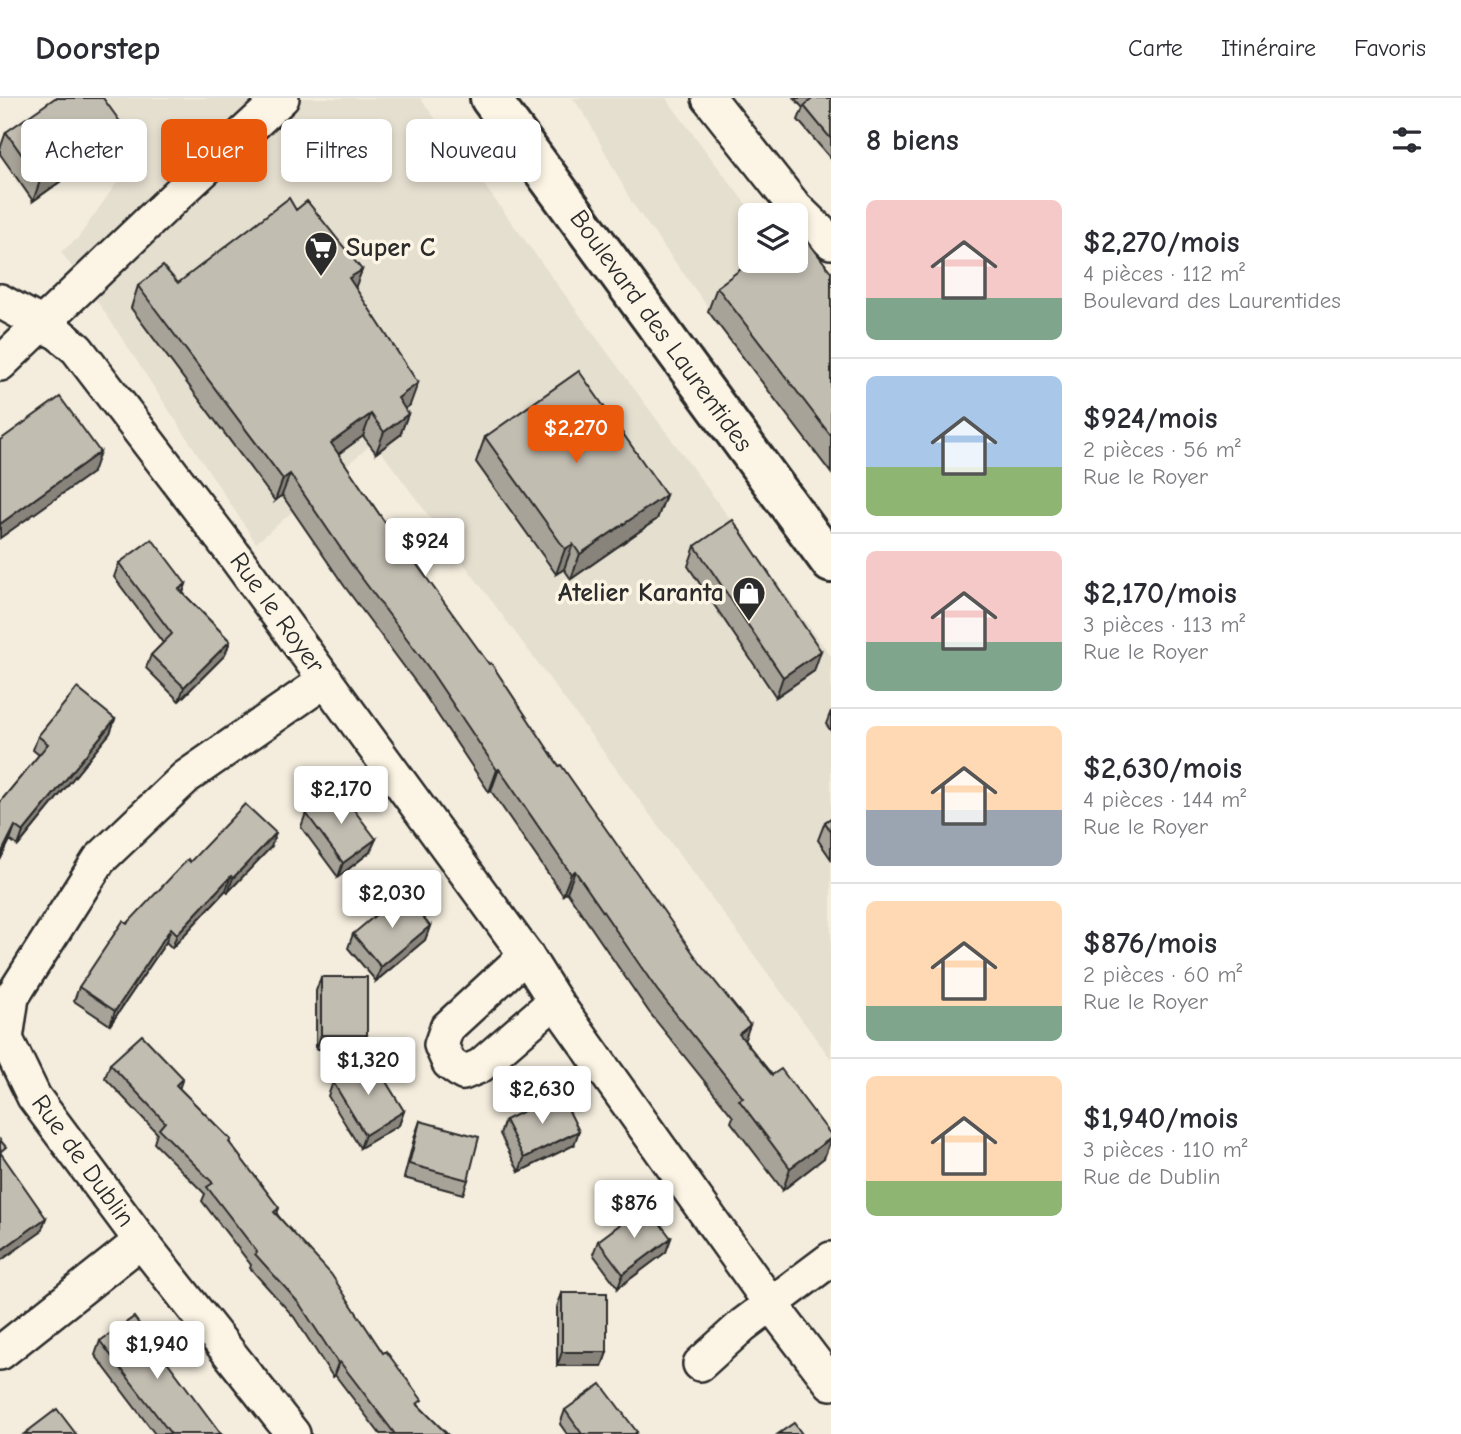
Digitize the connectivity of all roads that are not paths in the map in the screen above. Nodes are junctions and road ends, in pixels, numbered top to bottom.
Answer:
1 (282, 98) edge
2 (490, 98) edge
3 (709, 98) edge
4 (831, 242) edge
5 (0, 300) edge
6 (43, 324) junction
7 (0, 364) edge
8 (831, 563) edge
9 (326, 680) junction
10 (526, 955) junction
11 (555, 1001) junction
12 (141, 1241) junction
13 (831, 1259) edge
14 (770, 1303) junction
15 (0, 1353) edge
16 (700, 1364) dead end
17 (831, 1383) edge
18 (293, 1434) edge

1 - 6 street
2 - 8 main road, Boulevard des Laurentides
3 - 4 street
5 - 6 street, Rue le Royer
6 - 7 street
6 - 9 street, Rue le Royer
9 - 10 street, Rue le Royer
9 - 12 street, Rue de Dublin
10 - 11 street, Rue le Royer
10 - 11 street
11 - 14 street, Rue le Royer
12 - 15 street
12 - 18 street, Rue de Dublin
13 - 14 street
14 - 16 street
14 - 17 street, Rue le Royer

